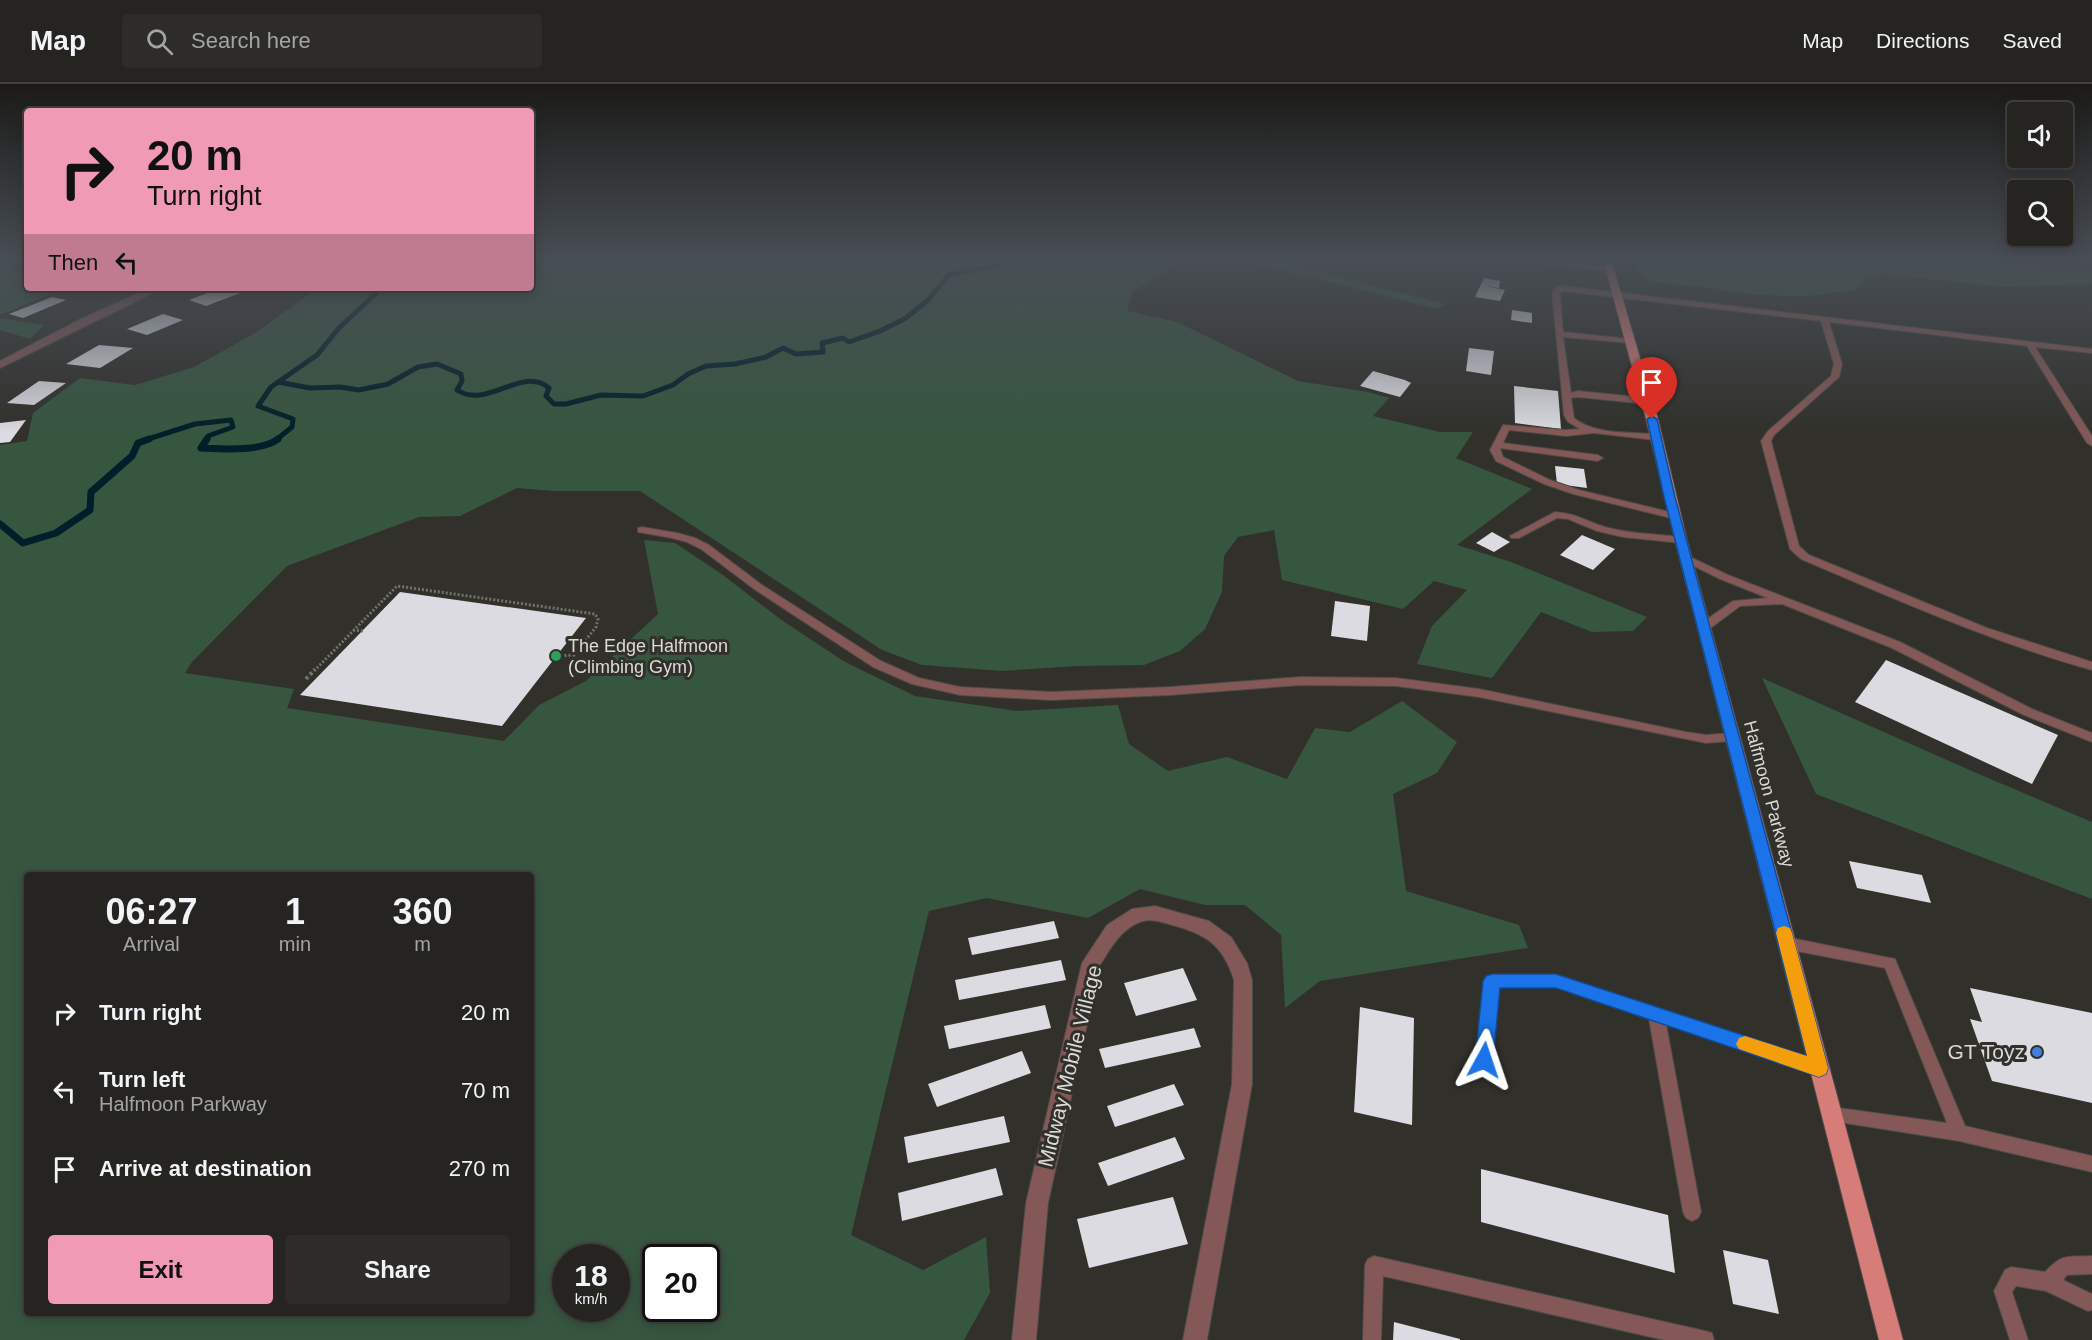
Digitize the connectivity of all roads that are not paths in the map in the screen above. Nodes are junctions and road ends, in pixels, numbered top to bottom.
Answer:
1 (91, 318) edge
2 (1558, 318) edge
3 (1623, 318) edge
4 (1812, 318) edge
5 (1824, 319) junction
6 (1559, 334) junction
7 (1630, 341) junction
8 (2029, 344) junction
9 (2092, 351) edge
10 (0, 365) edge
11 (1567, 397) junction
12 (1647, 401) junction
13 (1592, 431) junction
14 (1655, 436) junction
15 (2092, 443) edge
16 (1497, 445) junction
17 (1598, 458) dead end
18 (1675, 516) junction
19 (642, 530) dead end
20 (1515, 536) dead end
21 (1681, 540) junction
22 (1686, 558) junction
23 (1783, 601) junction
24 (1704, 627) junction
25 (2092, 666) edge
26 (1732, 737) junction
27 (2092, 738) edge
28 (1786, 943) junction
29 (1656, 1014) junction
30 (1484, 1060) dead end
31 (1819, 1068) junction
32 (1832, 1115) junction
33 (1959, 1133) junction
34 (2092, 1164) edge
35 (1692, 1212) dead end
36 (2092, 1265) edge
37 (2048, 1282) junction
38 (2088, 1302) dead end
39 (1024, 1340) edge
40 (1195, 1340) edge
41 (1372, 1340) edge
42 (1705, 1340) edge
43 (1891, 1340) edge
44 (2019, 1340) edge

1 - 10 street
2 - 6 lane
3 - 7 main road, Halfmoon Parkway
4 - 5 lane
5 - 8 lane
5 - 25 lane
6 - 7 lane
6 - 11 lane
7 - 12 main road, Halfmoon Parkway
8 - 9 lane
8 - 15 lane
11 - 12 lane
11 - 13 lane
12 - 14 main road, Halfmoon Parkway
13 - 14 lane
13 - 16 lane
14 - 18 main road, Halfmoon Parkway
16 - 17 lane
16 - 18 lane
18 - 21 main road, Halfmoon Parkway
19 - 26 lane
20 - 21 lane
21 - 22 main road, Halfmoon Parkway
22 - 23 lane
22 - 24 main road, Halfmoon Parkway
23 - 24 lane
23 - 27 lane
24 - 26 main road, Halfmoon Parkway
26 - 28 main road, Halfmoon Parkway
28 - 31 main road, Halfmoon Parkway
28 - 33 lane
29 - 30 lane
29 - 31 lane
29 - 35 lane
31 - 32 main road, Halfmoon Parkway
32 - 33 lane
32 - 43 main road, Halfmoon Parkway
33 - 34 lane
36 - 37 lane
37 - 38 lane
37 - 44 lane
39 - 40 street, Midway Mobile Village
41 - 42 lane

